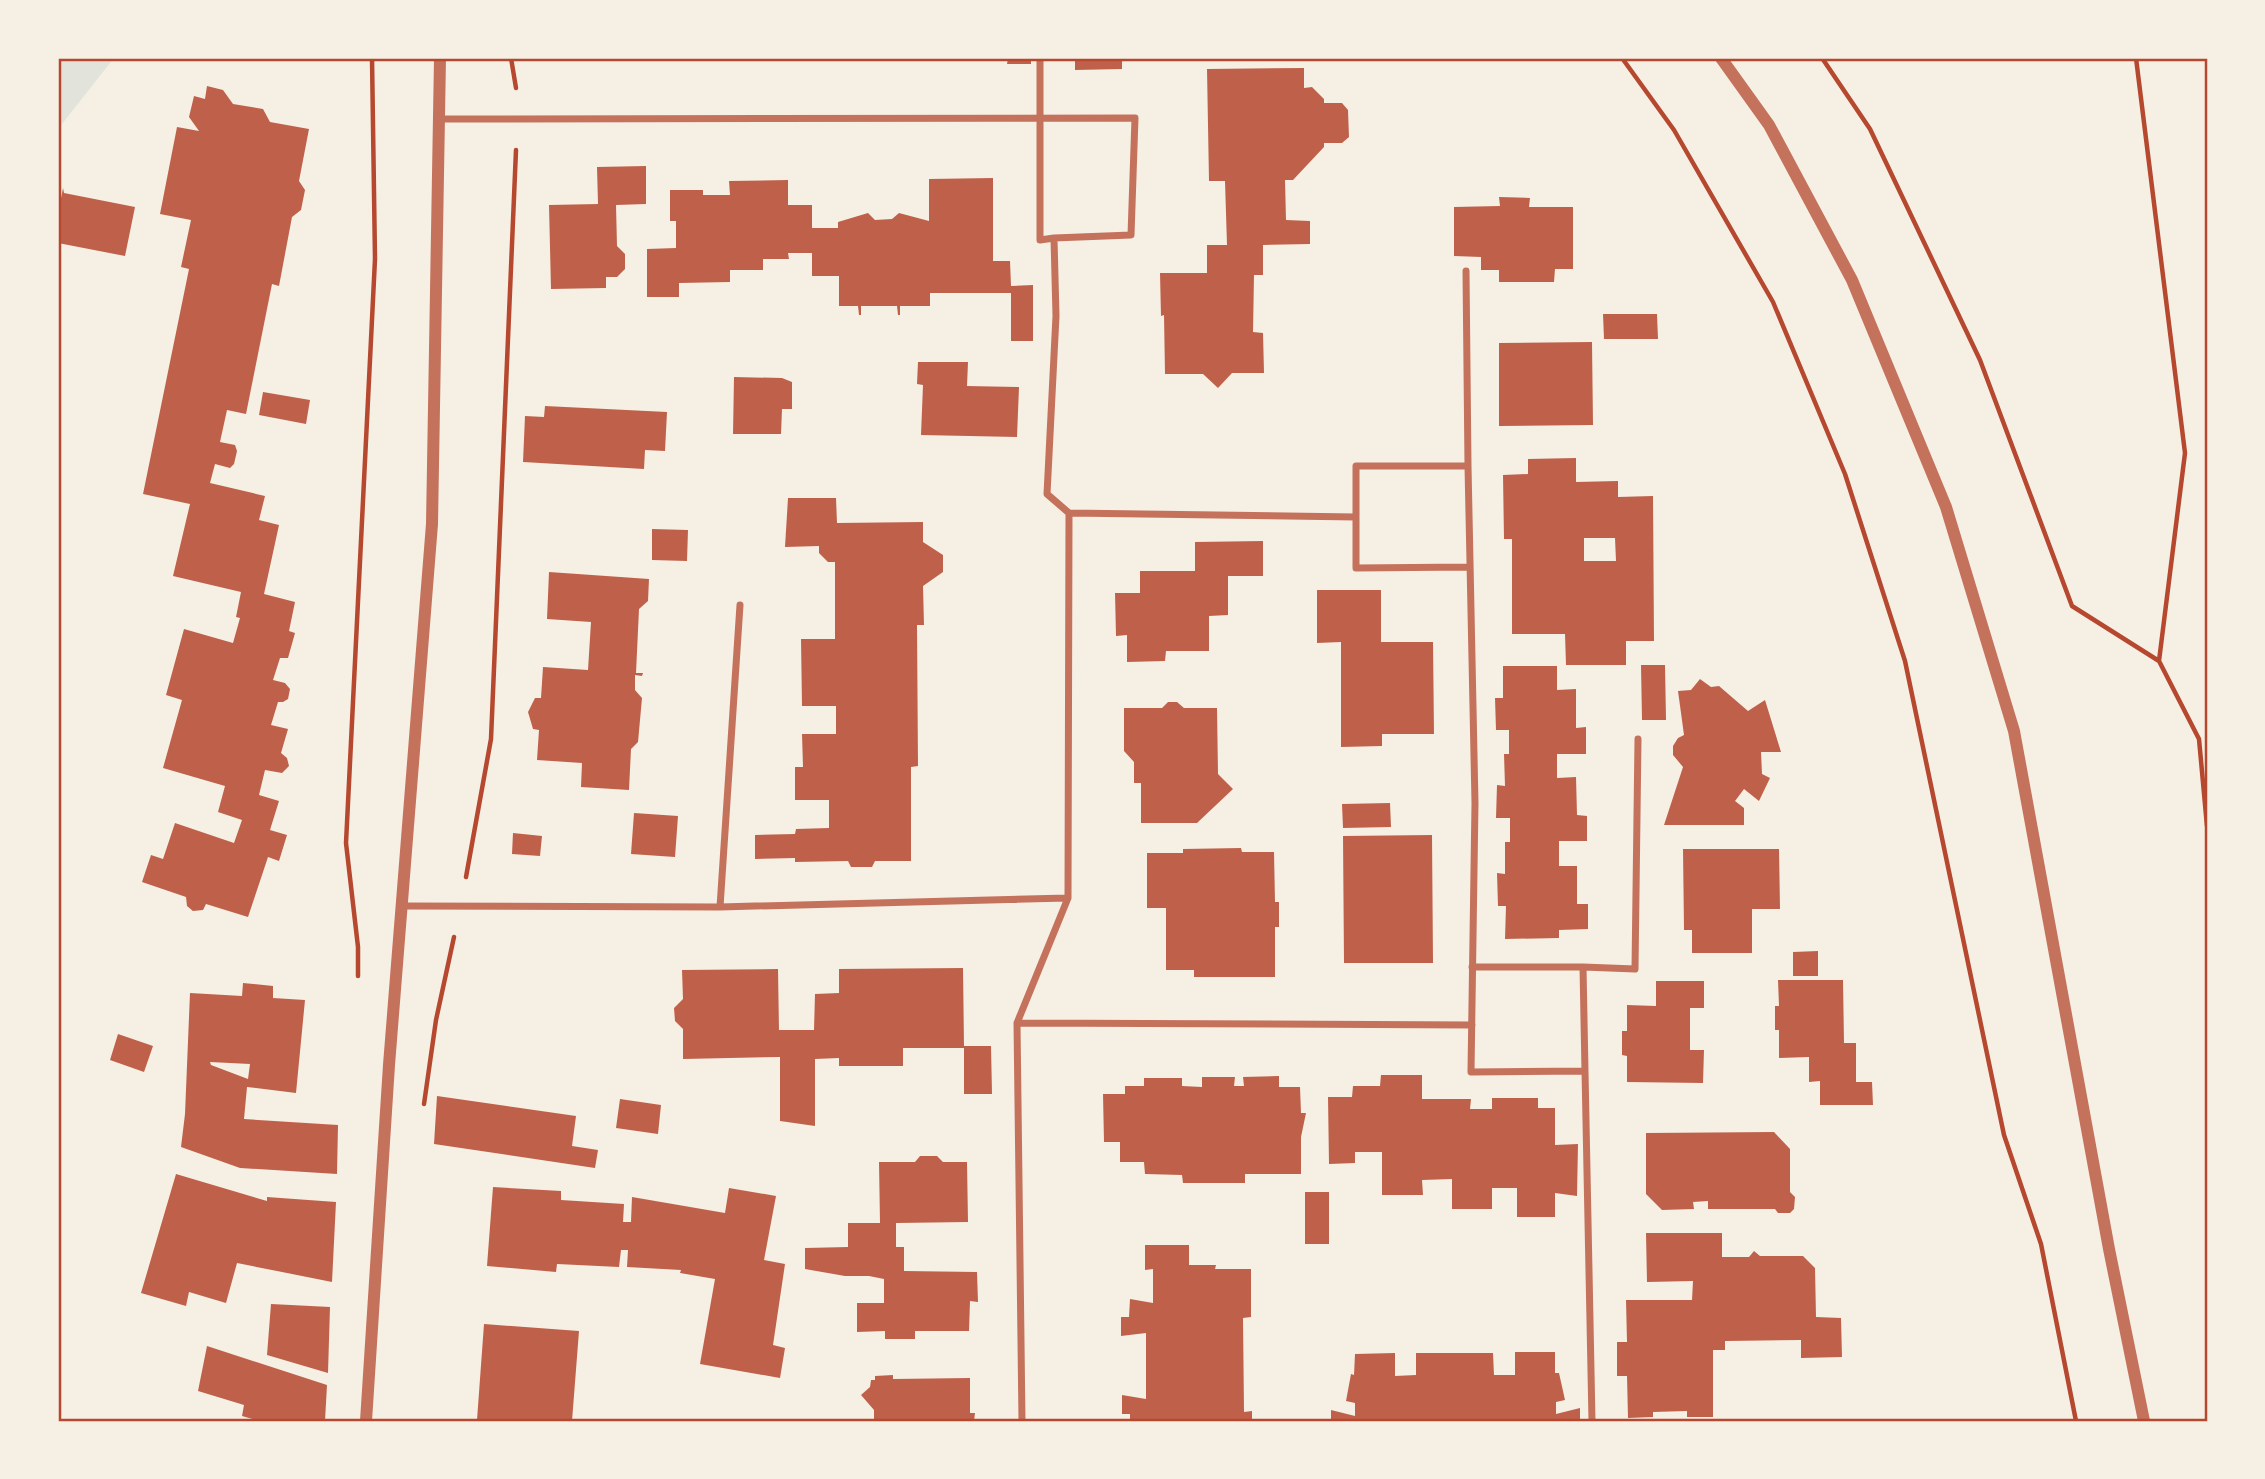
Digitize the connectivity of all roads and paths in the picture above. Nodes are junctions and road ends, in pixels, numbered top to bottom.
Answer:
1 (372, 58) edge
2 (440, 58) edge
3 (512, 58) edge
4 (1040, 58) edge
5 (1622, 58) edge
6 (1721, 58) edge
7 (1822, 58) edge
8 (2136, 58) edge
9 (1041, 117) junction
10 (518, 118) junction
11 (439, 119) junction
12 (1054, 238) junction
13 (1466, 271) dead end
14 (1468, 466) junction
15 (1069, 513) junction
16 (1356, 517) junction
17 (1469, 567) junction
18 (740, 605) dead end
19 (2159, 661) junction
20 (1638, 739) dead end
21 (2207, 826) edge
22 (1068, 898) junction
23 (401, 906) junction
24 (461, 906) junction
25 (720, 907) junction
26 (1472, 967) junction
27 (1583, 967) junction
28 (358, 985) dead end
29 (1017, 1023) junction
30 (1472, 1025) junction
31 (1584, 1071) junction
32 (423, 1117) dead end
33 (366, 1421) edge
34 (1022, 1421) edge
35 (1592, 1421) edge
36 (2076, 1421) edge
37 (2144, 1421) edge

1 - 28 path
2 - 11 street
3 - 10 path
4 - 9 street
5 - 36 path
6 - 37 street
7 - 19 path
8 - 19 path
9 - 10 street
9 - 12 street
9 - 12 street
10 - 11 street
10 - 24 path
11 - 23 street
12 - 15 street
13 - 14 street
14 - 16 street
14 - 17 street
15 - 16 street
15 - 22 street
16 - 17 street
17 - 26 street
18 - 25 street
19 - 21 path
20 - 27 street
22 - 25 street
22 - 29 street
23 - 24 street
23 - 33 street
24 - 25 street
24 - 32 path
26 - 27 street
26 - 30 street
27 - 31 street
29 - 30 street
29 - 34 street
30 - 31 street
31 - 35 street

